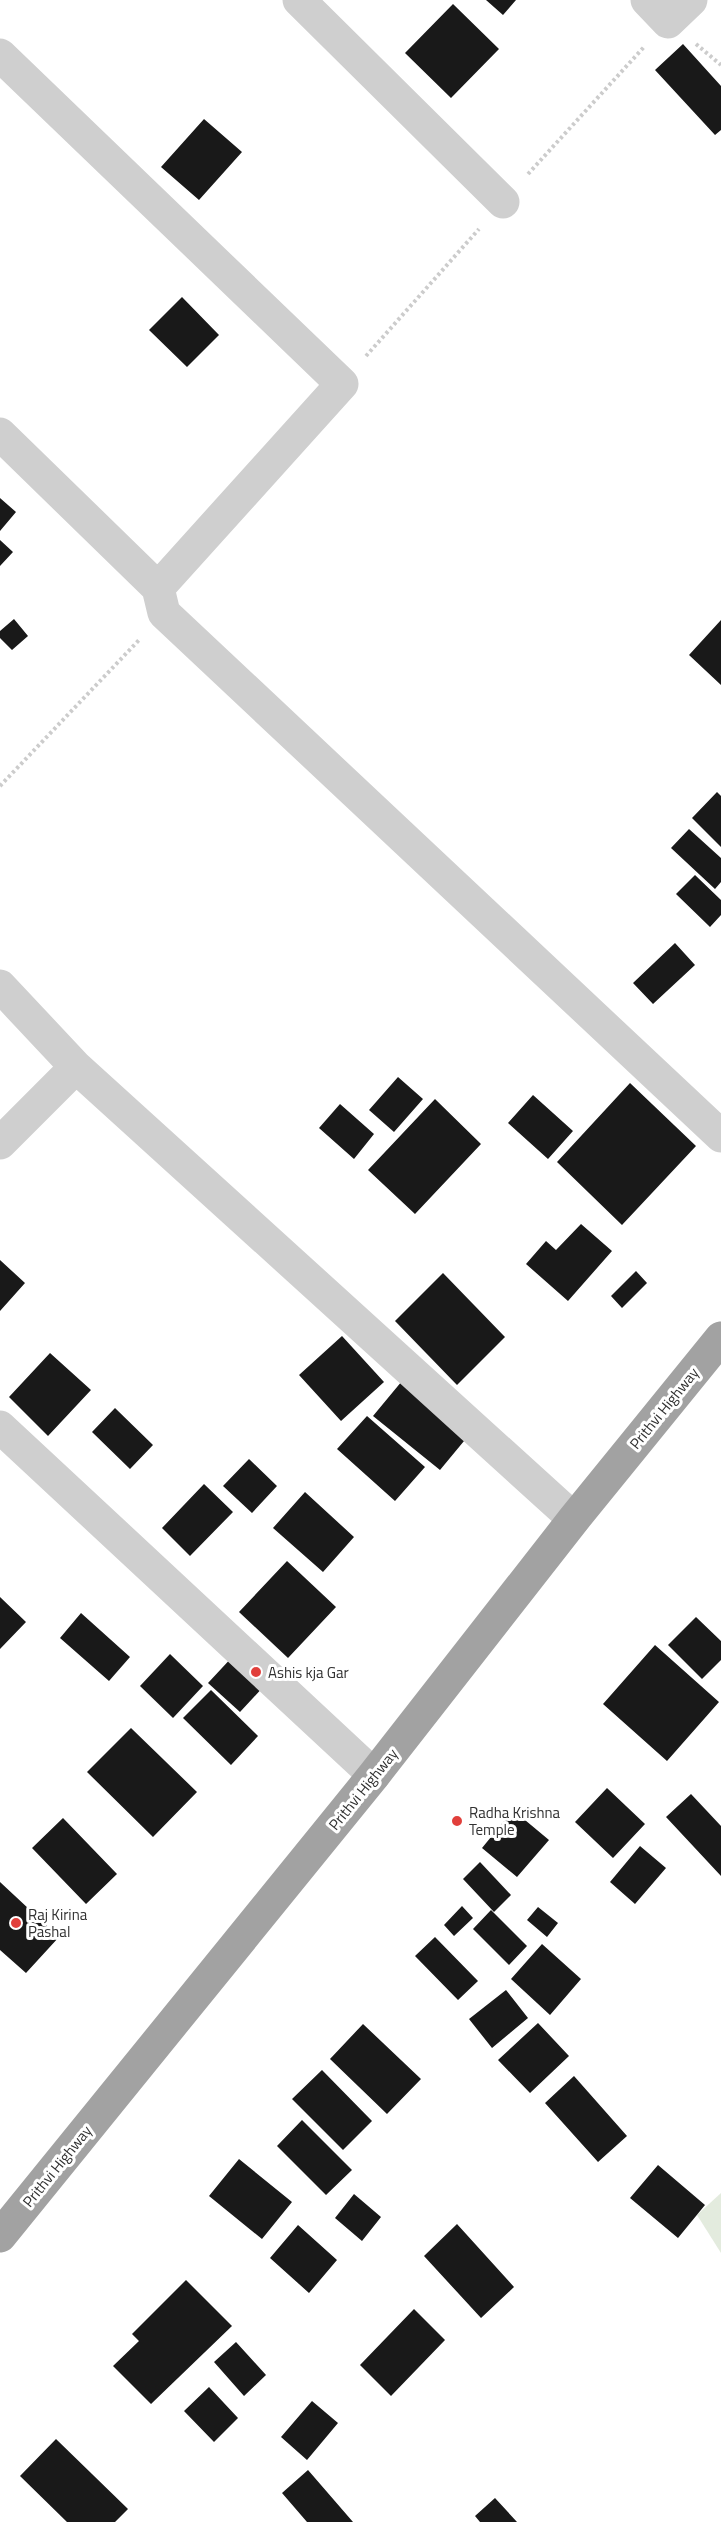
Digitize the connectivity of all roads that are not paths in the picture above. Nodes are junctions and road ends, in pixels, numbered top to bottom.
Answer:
1 (299, 0) edge
2 (647, 0) edge
3 (691, 0) edge
4 (0, 55) edge
5 (503, 202) dead end
6 (0, 434) edge
7 (161, 601) junction
8 (0, 986) edge
9 (76, 1067) junction
10 (721, 1136) edge
11 (0, 1143) edge
12 (721, 1338) edge
13 (0, 1427) edge
14 (574, 1519) junction
15 (374, 1775) junction
16 (0, 2236) edge

1 - 5 street
2 - 3 street
4 - 7 street
6 - 7 street
7 - 10 street
8 - 9 street
9 - 11 street
9 - 14 street
12 - 14 highway, Prithvi Highway
13 - 15 street
14 - 15 highway, Prithvi Highway
15 - 16 highway, Prithvi Highway

